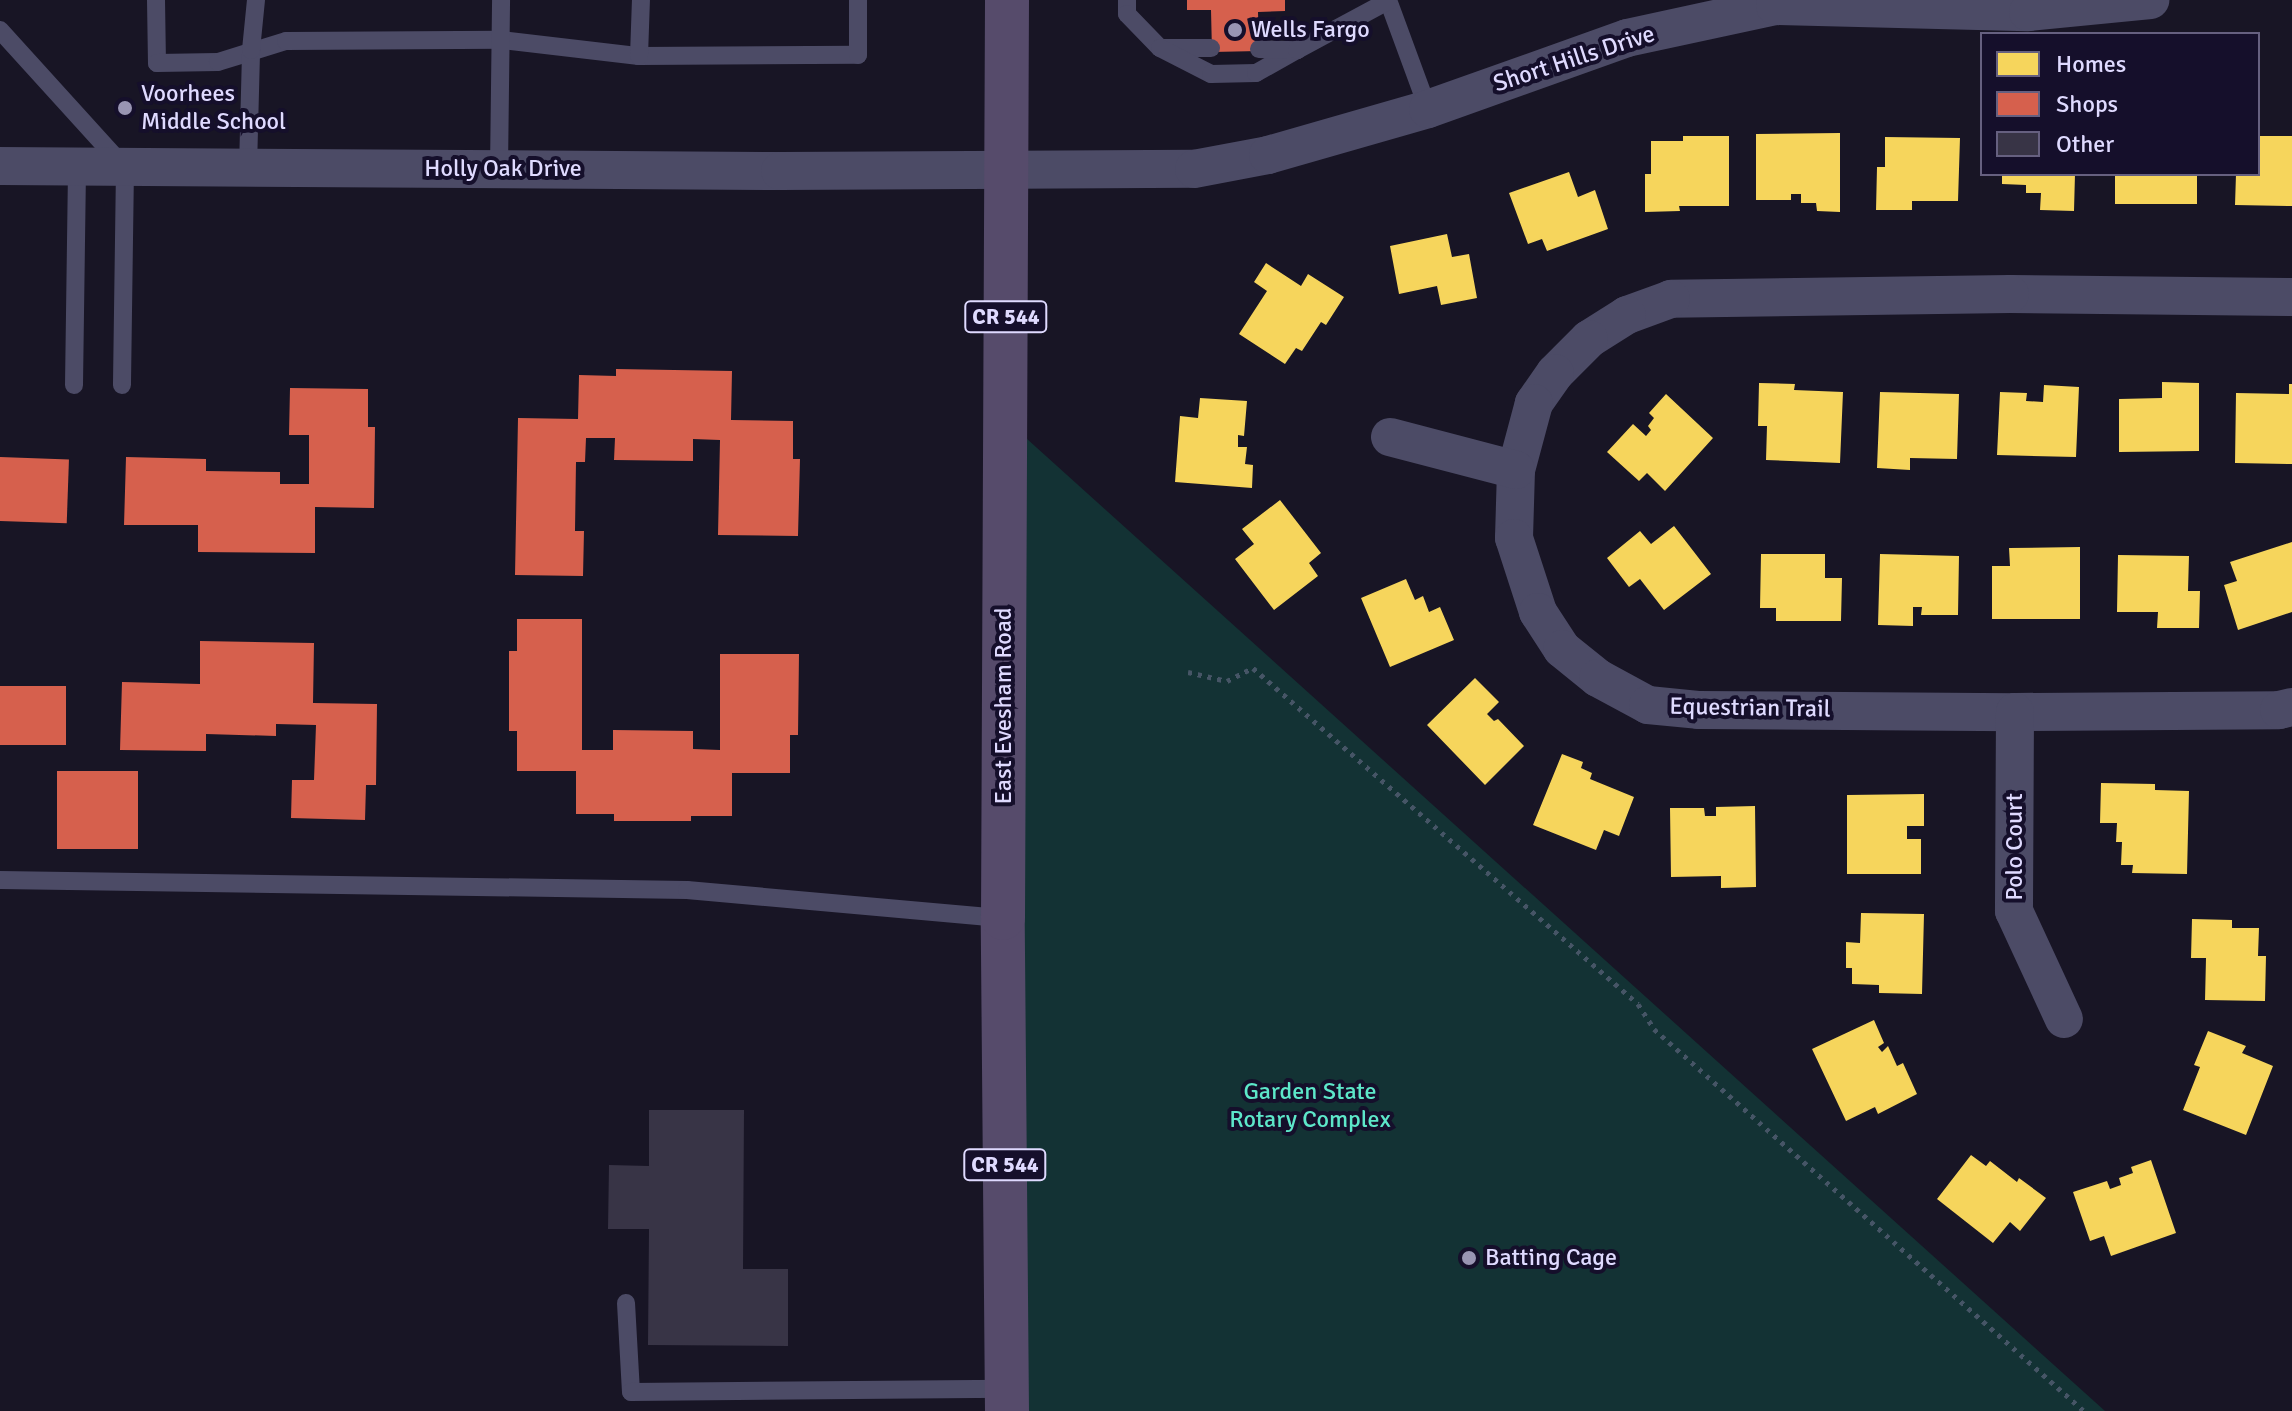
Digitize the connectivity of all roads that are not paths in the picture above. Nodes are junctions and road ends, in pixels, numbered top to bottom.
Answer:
1 (156, 0) edge
2 (256, 0) edge
3 (501, 0) edge
4 (641, 0) edge
5 (858, 0) edge
6 (1007, 0) edge
7 (1127, 0) edge
8 (1388, 0) edge
9 (2150, 0) edge
10 (1805, 3) edge
11 (0, 30) edge
12 (502, 40) junction
13 (1160, 48) junction
14 (1211, 48) dead end
15 (1259, 49) dead end
16 (251, 50) junction
17 (1297, 50) junction
18 (639, 56) junction
19 (1428, 109) junction
20 (0, 166) edge
21 (77, 168) junction
22 (125, 168) junction
23 (248, 168) junction
24 (499, 169) junction
25 (1006, 171) junction
26 (2292, 297) edge
27 (74, 385) dead end
28 (122, 385) dead end
29 (1390, 437) dead end
30 (1516, 470) junction
31 (2292, 707) edge
32 (2015, 712) junction
33 (0, 880) edge
34 (1003, 918) junction
35 (2064, 1019) dead end
36 (626, 1303) dead end
37 (1007, 1400) edge

1 - 16 lane
2 - 16 lane
3 - 12 lane
4 - 18 lane
5 - 18 lane
6 - 25 main road, East Evesham Road / CR 544
7 - 13 lane
8 - 17 lane
8 - 19 lane
9 - 10 street, Short Hills Drive
10 - 19 street, Short Hills Drive
11 - 22 lane
12 - 16 lane
12 - 18 lane
12 - 24 lane
13 - 14 lane
13 - 17 lane
15 - 17 lane
16 - 23 lane
19 - 25 street, Short Hills Drive
20 - 21 street, Holly Oak Drive
21 - 22 street, Holly Oak Drive
21 - 27 lane
22 - 23 street, Holly Oak Drive
22 - 28 lane
23 - 24 street, Holly Oak Drive
24 - 25 street, Holly Oak Drive
25 - 34 main road, East Evesham Road / CR 544
26 - 30 street, Equestrian Trail
29 - 30 street
30 - 32 street, Equestrian Trail
31 - 32 street, Equestrian Trail
32 - 35 street, Polo Court
33 - 34 lane
34 - 37 main road, East Evesham Road / CR 544
36 - 37 lane

